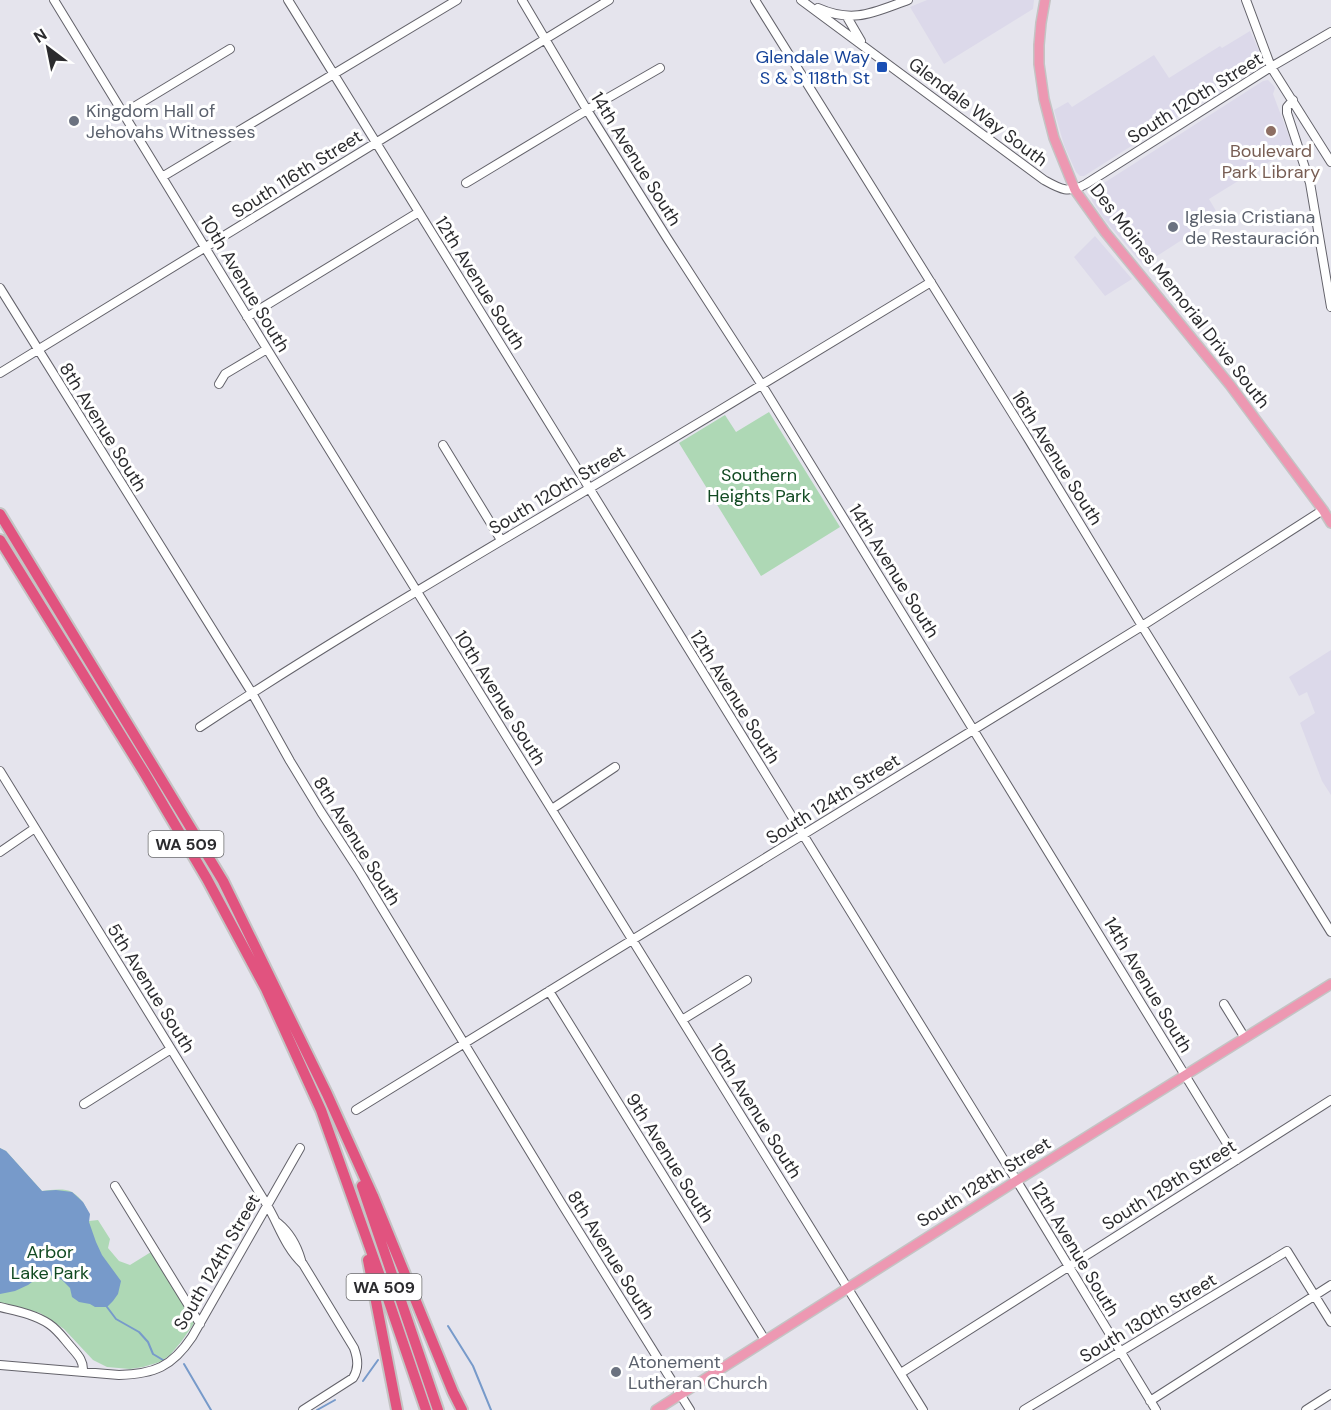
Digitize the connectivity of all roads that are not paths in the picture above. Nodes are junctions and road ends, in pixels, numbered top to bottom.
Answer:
1 (54, 0) edge
2 (288, 0) edge
3 (457, 0) edge
4 (522, 0) edge
5 (609, 0) edge
6 (755, 0) edge
7 (802, 0) edge
8 (908, 0) edge
9 (1045, 0) edge
10 (1246, 0) edge
11 (847, 17) junction
12 (1331, 32) edge
13 (546, 39) junction
14 (867, 48) junction
15 (230, 49) dead end
16 (1271, 67) junction
17 (660, 68) dead end
18 (334, 73) junction
19 (1293, 100) junction
20 (587, 110) junction
21 (123, 113) junction
22 (376, 143) junction
23 (1331, 162) edge
24 (162, 177) junction
25 (466, 183) dead end
26 (1076, 190) junction
27 (419, 212) junction
28 (205, 248) junction
29 (931, 282) junction
30 (0, 288) edge
31 (1331, 307) edge
32 (247, 317) junction
33 (267, 349) junction
34 (38, 350) junction
35 (0, 373) edge
36 (219, 384) dead end
37 (762, 385) junction
38 (443, 445) dead end
39 (590, 489) junction
40 (1323, 510) junction
41 (0, 514) edge
42 (1331, 523) edge
43 (0, 540) edge
44 (501, 540) junction
45 (417, 592) junction
46 (1142, 626) junction
47 (252, 693) junction
48 (200, 727) dead end
49 (974, 730) junction
50 (615, 767) dead end
51 (0, 771) edge
52 (552, 809) junction
53 (36, 828) junction
54 (803, 835) junction
55 (0, 852) edge
56 (1331, 932) edge
57 (633, 940) junction
58 (747, 980) dead end
59 (1331, 984) edge
60 (549, 991) junction
61 (1224, 1004) dead end
62 (682, 1020) junction
63 (1245, 1038) junction
64 (464, 1044) junction
65 (171, 1049) junction
66 (1185, 1076) junction
67 (1331, 1100) edge
68 (84, 1104) dead end
69 (356, 1110) dead end
70 (342, 1128) junction
71 (300, 1148) dead end
72 (1237, 1160) junction
73 (340, 1165) junction
74 (1017, 1181) junction
75 (115, 1185) dead end
76 (267, 1205) junction
77 (1068, 1266) junction
78 (1331, 1285) edge
79 (847, 1288) junction
80 (1314, 1295) junction
81 (0, 1307) edge
82 (1331, 1322) edge
83 (200, 1324) junction
84 (765, 1340) junction
85 (1121, 1352) junction
86 (0, 1365) edge
87 (83, 1372) junction
88 (901, 1373) junction
89 (1331, 1394) edge
90 (680, 1395) junction
91 (1150, 1401) junction
92 (303, 1410) edge
93 (396, 1410) edge
94 (426, 1410) edge
95 (438, 1410) edge
96 (462, 1410) edge
97 (656, 1410) edge
98 (690, 1410) edge
99 (923, 1410) edge
100 (1024, 1410) edge
101 (1156, 1410) edge
102 (1306, 1410) edge

1 - 21 street, 10th Avenue South
2 - 18 street, 12th Avenue South
3 - 18 street
4 - 13 street, 14th Avenue South
5 - 13 street, South 116th Street
6 - 29 street, 16th Avenue South
7 - 11 street
7 - 14 street, Glendale Way South
8 - 11 street
9 - 26 main road, Des Moines Memorial Drive South
10 - 16 street
11 - 14 street, Glendale Way South
12 - 16 street, South 120th Street
13 - 20 street, 14th Avenue South
13 - 22 street, South 116th Street
14 - 26 street, Glendale Way South
15 - 21 street
16 - 19 street
16 - 26 street, South 120th Street
17 - 20 street
18 - 22 street, 12th Avenue South
18 - 24 street
19 - 23 street
19 - 31 street
20 - 25 street
20 - 37 street, 14th Avenue South
21 - 24 street, 10th Avenue South
22 - 27 street, 12th Avenue South
22 - 28 street, South 116th Street
24 - 28 street, 10th Avenue South
26 - 40 main road, Des Moines Memorial Drive South
27 - 32 street
27 - 39 street, 12th Avenue South
28 - 32 street, 10th Avenue South
28 - 34 street, South 116th Street
29 - 37 street, South 120th Street
29 - 46 street, 16th Avenue South
30 - 34 street, 8th Avenue South
32 - 33 street, 10th Avenue South
33 - 36 street
33 - 45 street, 10th Avenue South
34 - 35 street, South 116th Street
34 - 47 street, 8th Avenue South
37 - 39 street, South 120th Street
37 - 49 street, 14th Avenue South
38 - 44 street
39 - 44 street, South 120th Street
39 - 54 street, 12th Avenue South
40 - 42 main road, Des Moines Memorial Drive South
40 - 46 street, South 124th Street
41 - 70 highway, WA 509
43 - 73 highway, WA 509
44 - 45 street, South 120th Street
45 - 47 street, South 120th Street
45 - 52 street, 10th Avenue South
46 - 49 street, South 124th Street
46 - 56 street, 16th Avenue South
47 - 48 street, South 120th Street
47 - 64 street, 8th Avenue South
49 - 54 street, South 124th Street
49 - 66 street, 14th Avenue South
50 - 52 street
51 - 53 street, 5th Avenue South
52 - 57 street, 10th Avenue South
53 - 55 street
53 - 65 street, 5th Avenue South
54 - 57 street, South 124th Street
54 - 74 street, 12th Avenue South
57 - 60 street, South 124th Street
57 - 62 street, 10th Avenue South
58 - 62 street
59 - 63 main road, South 128th Street
60 - 64 street, South 124th Street
60 - 84 street, 9th Avenue South
61 - 63 street
62 - 79 street, 10th Avenue South
63 - 66 main road, South 128th Street
64 - 69 street, South 124th Street
64 - 90 street, 8th Avenue South
65 - 68 street
65 - 76 street, 5th Avenue South
66 - 72 street, 14th Avenue South
66 - 74 main road, South 128th Street
67 - 72 street, South 129th Street
70 - 95 highway, WA 509
70 - 96 highway
71 - 76 street, South 124th Street
72 - 77 street, South 129th Street
73 - 93 highway
73 - 94 highway, WA 509
74 - 77 street, 12th Avenue South
74 - 79 main road, South 128th Street
75 - 83 street
76 - 83 street, South 124th Street
76 - 92 street, 5th Avenue South
77 - 85 street, 12th Avenue South
77 - 88 street, South 129th Street
78 - 80 street
79 - 84 main road, South 128th Street
79 - 88 street, 10th Avenue South
80 - 82 street
80 - 85 street, South 130th Street
80 - 91 street
81 - 87 street
83 - 87 street, South 124th Street
84 - 90 main road, South 128th Street
85 - 91 street, 12th Avenue South
85 - 100 street, South 130th Street
86 - 87 street, South 124th Street
88 - 99 street, 10th Avenue South
89 - 102 street
90 - 97 main road, South 128th Street
90 - 98 street, 8th Avenue South
91 - 101 street, 12th Avenue South

